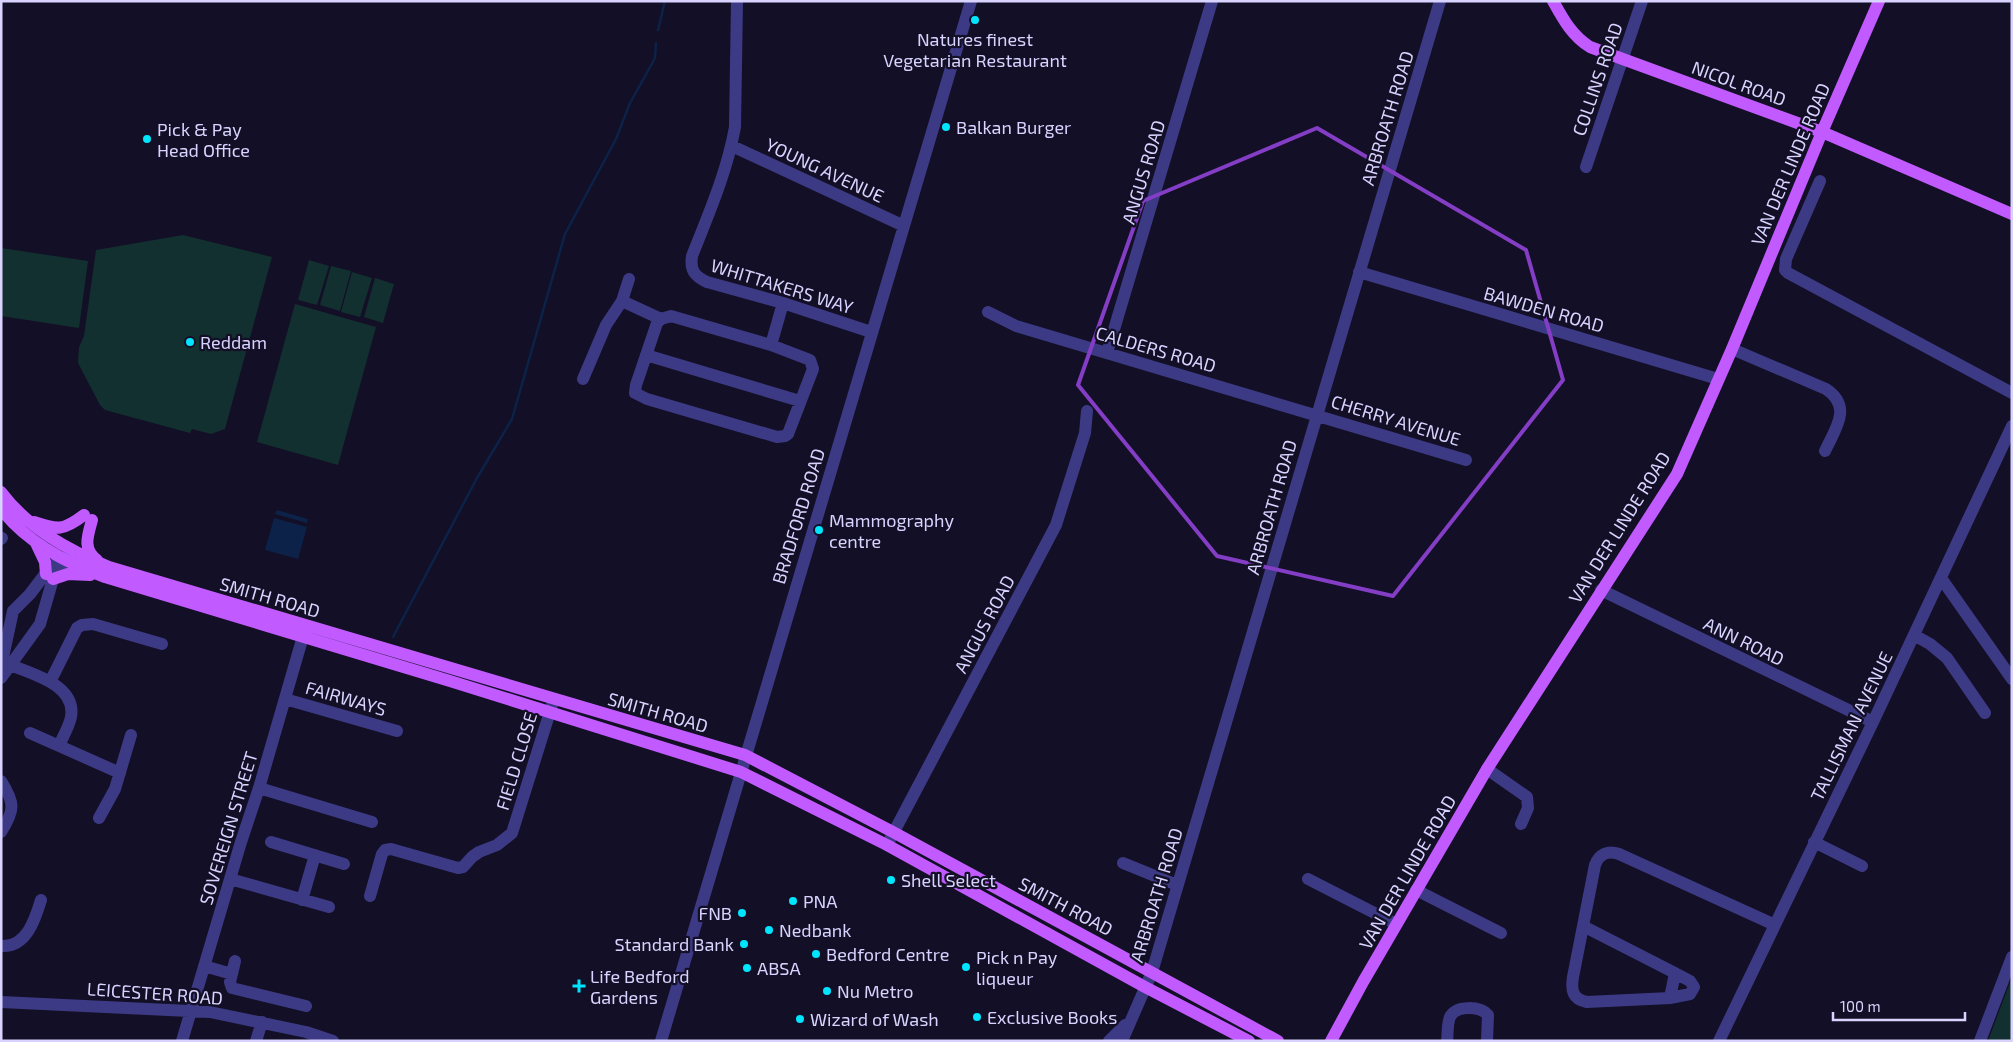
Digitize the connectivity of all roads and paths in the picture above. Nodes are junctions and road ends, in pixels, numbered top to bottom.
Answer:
1 (737, 1) edge
2 (971, 1) edge
3 (1212, 1) edge
4 (1440, 1) edge
5 (1553, 1) edge
6 (1642, 1) edge
7 (1879, 1) edge
8 (1623, 60) junction
9 (1822, 132) junction
10 (732, 146) junction
11 (1586, 167) dead end
12 (1820, 181) dead end
13 (2012, 214) edge
14 (904, 226) junction
15 (1359, 272) junction
16 (629, 279) dead end
17 (622, 302) junction
18 (783, 303) junction
19 (988, 312) dead end
20 (661, 319) junction
21 (871, 332) junction
22 (771, 345) junction
23 (1732, 349) junction
24 (1106, 353) junction
25 (646, 355) junction
26 (584, 379) dead end
27 (1718, 379) junction
28 (2012, 393) edge
29 (800, 402) junction
30 (1088, 411) dead end
31 (1316, 414) junction
32 (2012, 426) edge
33 (1825, 451) dead end
34 (1466, 460) dead end
35 (1, 492) edge
36 (1, 509) edge
37 (26, 520) junction
38 (35, 541) junction
39 (65, 553) junction
40 (102, 564) junction
41 (50, 577) junction
42 (105, 577) junction
43 (1941, 578) junction
44 (1601, 590) junction
45 (30, 594) junction
46 (46, 603) junction
47 (305, 631) junction
48 (1914, 635) junction
49 (162, 644) dead end
50 (4, 667) edge
51 (2012, 679) edge
52 (50, 682) junction
53 (285, 699) junction
54 (553, 699) junction
55 (549, 713) junction
56 (1984, 713) dead end
57 (1873, 722) junction
58 (397, 731) dead end
59 (30, 732) dead end
60 (131, 734) dead end
61 (59, 746) junction
62 (745, 755) junction
63 (1486, 769) junction
64 (741, 772) junction
65 (120, 774) junction
66 (1, 781) edge
67 (259, 788) junction
68 (99, 818) dead end
69 (372, 822) dead end
70 (1521, 824) dead end
71 (1, 832) edge
72 (893, 832) junction
73 (271, 842) dead end
74 (1814, 842) junction
75 (887, 844) junction
76 (315, 855) junction
77 (1123, 863) dead end
78 (344, 864) dead end
79 (1862, 866) dead end
80 (230, 879) junction
81 (1308, 879) dead end
82 (1177, 885) junction
83 (1416, 890) junction
84 (370, 896) dead end
85 (41, 900) dead end
86 (302, 900) junction
87 (329, 907) dead end
88 (1396, 924) junction
89 (1774, 925) junction
90 (1583, 926) junction
91 (1501, 933) dead end
92 (1, 946) edge
93 (2012, 957) edge
94 (204, 966) junction
95 (1152, 972) junction
96 (1675, 973) junction
97 (1145, 987) junction
98 (1670, 998) junction
99 (1, 1002) edge
100 (306, 1006) dead end
101 (192, 1010) junction
102 (1130, 1020) junction
103 (262, 1022) junction
104 (1334, 1037) edge
105 (182, 1041) edge
106 (256, 1041) edge
107 (333, 1041) edge
108 (661, 1041) edge
109 (1108, 1041) edge
110 (1122, 1041) edge
111 (1248, 1041) edge
112 (1278, 1041) edge
113 (1447, 1041) edge
114 (1487, 1041) edge
115 (1719, 1041) edge
116 (1980, 1041) edge

1 - 10 street, WHITTAKERS WAY
2 - 14 street, BRADFORD ROAD
3 - 24 street, ANGUS ROAD
4 - 15 street, ARBROATH ROAD
5 - 8 main road, NICOL ROAD
6 - 8 street, COLLINS ROAD
7 - 9 main road, VAN DER LINDE ROAD
8 - 9 main road, NICOL ROAD
8 - 11 street, COLLINS ROAD
9 - 13 main road, NICOL ROAD
9 - 23 main road, VAN DER LINDE ROAD
10 - 14 street, YOUNG AVENUE
10 - 18 street, WHITTAKERS WAY
12 - 28 street
14 - 21 street, BRADFORD ROAD
15 - 27 street, BAWDEN ROAD
15 - 31 street, ARBROATH ROAD
16 - 17 street
17 - 20 street
17 - 26 street
18 - 21 street, WHITTAKERS WAY
18 - 22 street
19 - 24 street, CALDERS ROAD
20 - 22 street
20 - 25 street
21 - 62 street, BRADFORD ROAD
22 - 29 street
23 - 27 main road, VAN DER LINDE ROAD
23 - 33 street
24 - 31 street, CALDERS ROAD
25 - 29 street
25 - 29 street
27 - 44 main road, VAN DER LINDE ROAD
30 - 72 street, ANGUS ROAD
31 - 34 street, CHERRY AVENUE
31 - 82 street, ARBROATH ROAD
32 - 43 street, TALLISMAN AVENUE
35 - 37 main road, SMITH ROAD
36 - 38 main road, SMITH ROAD
37 - 39 main road, SMITH ROAD
37 - 40 main road
38 - 39 main road, SMITH ROAD
38 - 41 main road
39 - 40 main road, SMITH ROAD
39 - 41 street
39 - 42 main road, SMITH ROAD
40 - 47 main road, SMITH ROAD
41 - 42 main road
41 - 45 street
41 - 46 street
42 - 47 main road, SMITH ROAD
43 - 48 street, TALLISMAN AVENUE
43 - 51 street
44 - 57 street, ANN ROAD
44 - 63 main road, VAN DER LINDE ROAD
45 - 46 street
45 - 50 street
46 - 50 street
47 - 53 street, SOVEREIGN STREET
47 - 54 main road, SMITH ROAD
47 - 55 main road, SMITH ROAD
48 - 56 street
48 - 57 street, TALLISMAN AVENUE
49 - 52 street
50 - 52 street
52 - 61 street
53 - 58 street, FAIRWAYS
53 - 67 street, SOVEREIGN STREET
54 - 55 street, FIELD CLOSE
54 - 62 main road, SMITH ROAD
55 - 64 main road, SMITH ROAD
55 - 84 street, FIELD CLOSE
57 - 74 street, TALLISMAN AVENUE
59 - 61 street
60 - 65 street
61 - 65 street
62 - 64 street, BRADFORD ROAD
62 - 72 main road, SMITH ROAD
63 - 70 street
63 - 83 main road, VAN DER LINDE ROAD
64 - 75 main road, SMITH ROAD
64 - 108 street, BRADFORD ROAD
65 - 68 street
66 - 71 street
67 - 69 street
67 - 80 street, SOVEREIGN STREET
72 - 75 street, ANGUS ROAD
72 - 95 main road, SMITH ROAD
73 - 76 street
74 - 79 street
74 - 89 street, TALLISMAN AVENUE
75 - 97 main road, SMITH ROAD
76 - 78 street
76 - 86 street
77 - 82 street
80 - 86 street
80 - 94 street, SOVEREIGN STREET
81 - 88 street
82 - 95 street, ARBROATH ROAD
83 - 88 main road, VAN DER LINDE ROAD
83 - 91 street
85 - 92 street
86 - 87 street
88 - 104 main road, VAN DER LINDE ROAD
89 - 90 street
89 - 115 street, TALLISMAN AVENUE
90 - 96 street
90 - 98 street
93 - 116 street
94 - 100 street
94 - 101 street, SOVEREIGN STREET
95 - 97 street, ARBROATH ROAD
95 - 112 main road, SMITH ROAD
96 - 98 street
96 - 98 street
97 - 102 street, ARBROATH ROAD
97 - 111 main road, SMITH ROAD
99 - 101 street, LEICESTER ROAD
101 - 103 street, LEICESTER ROAD
101 - 105 street, SOVEREIGN STREET
102 - 109 street, ARBROATH ROAD
102 - 110 street, ARBROATH ROAD
103 - 106 street
103 - 107 street, LEICESTER ROAD
113 - 114 street

